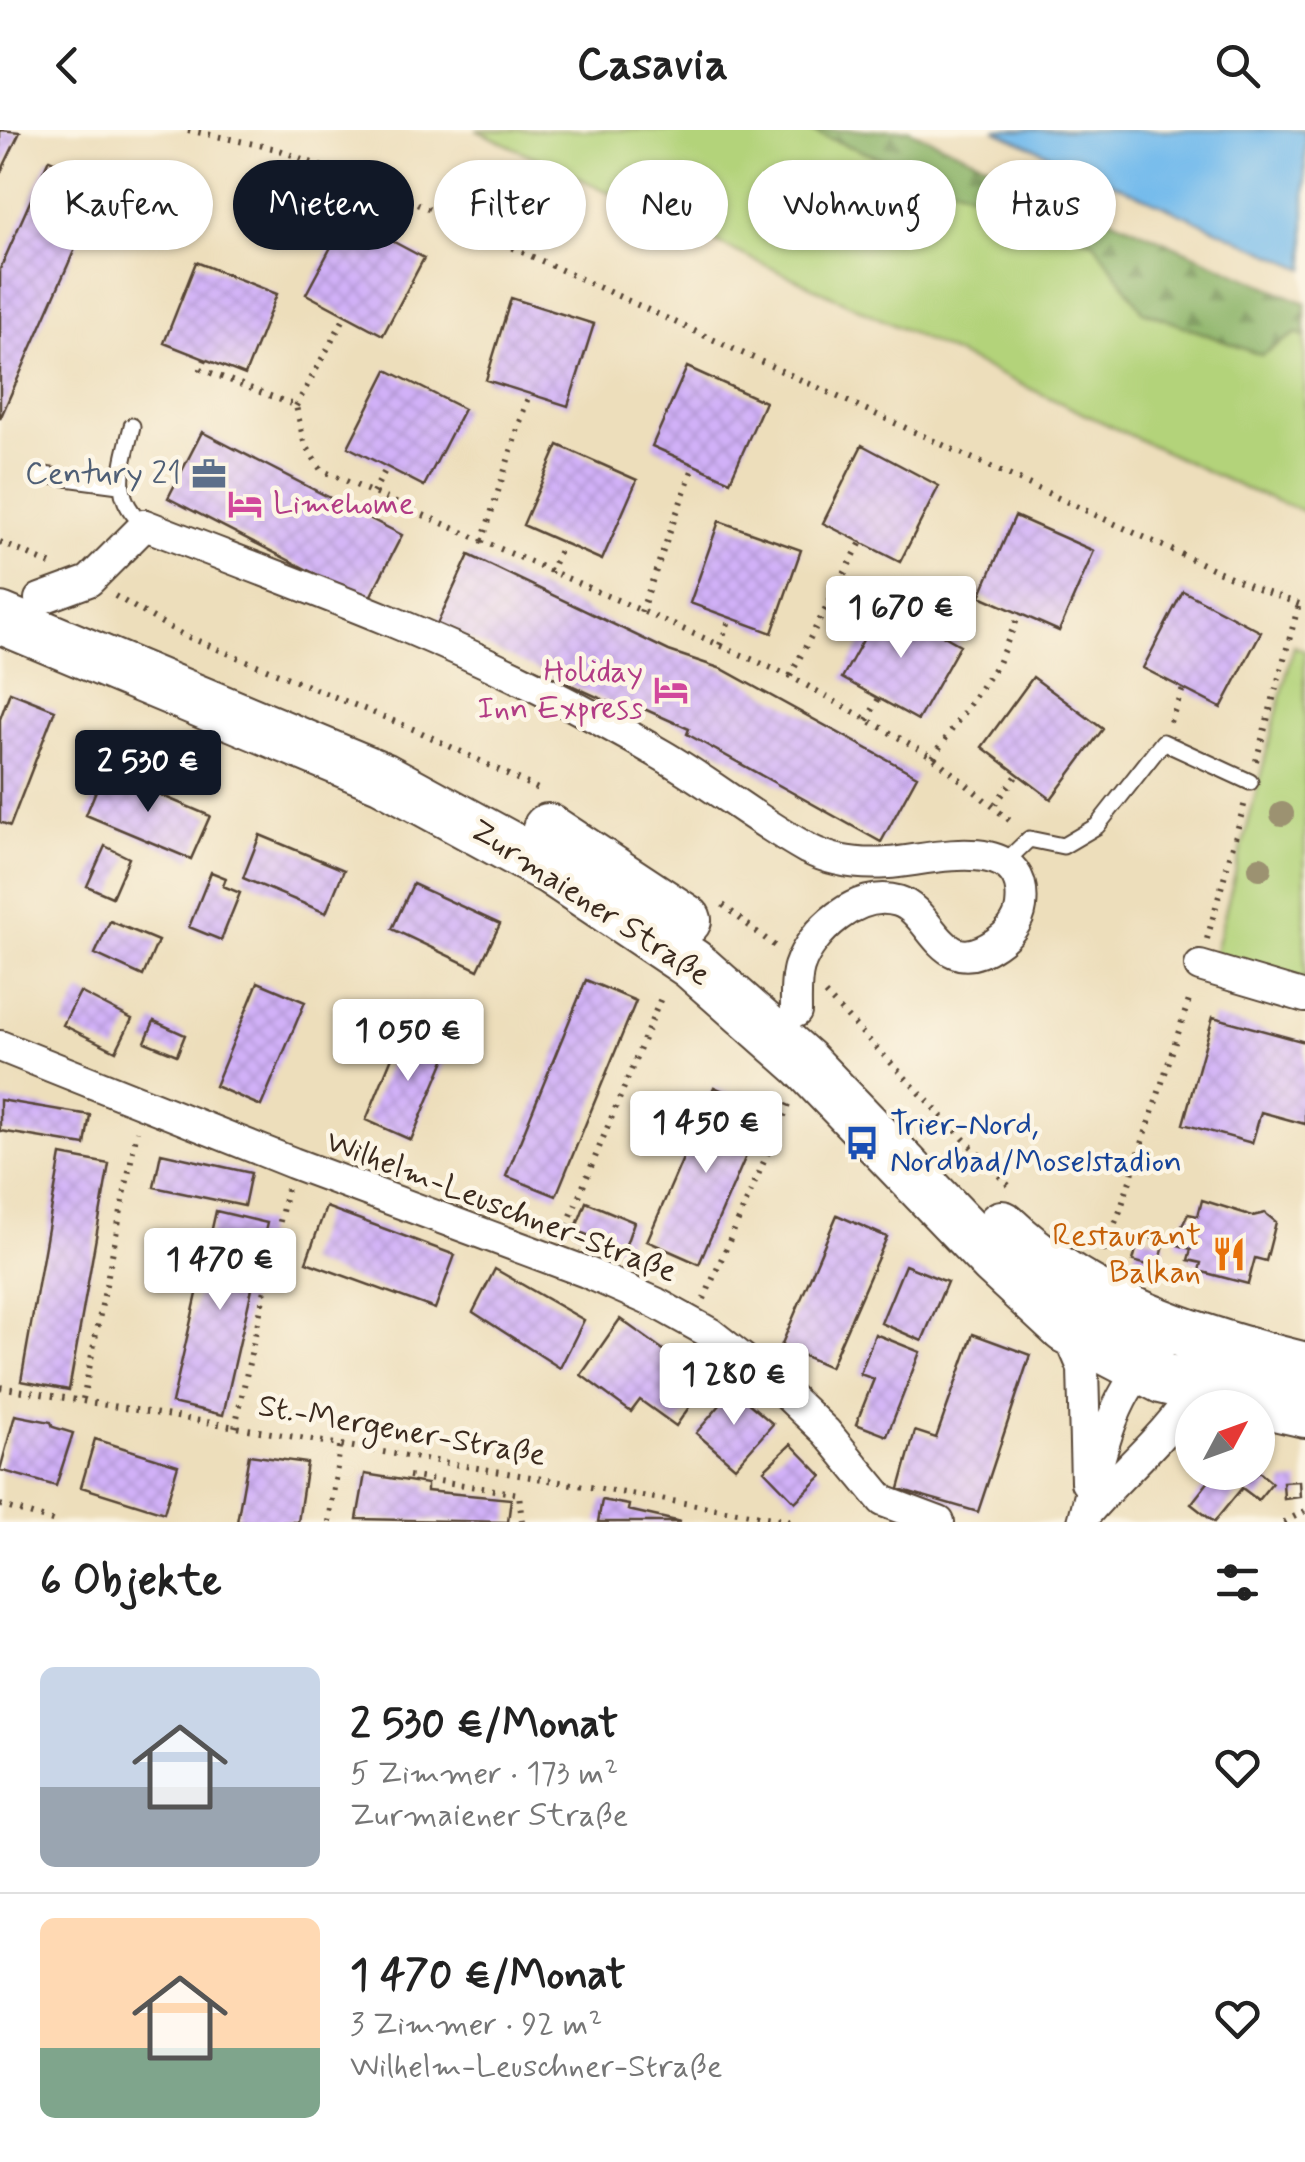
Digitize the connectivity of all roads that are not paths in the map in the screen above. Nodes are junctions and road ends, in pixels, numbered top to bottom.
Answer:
1 (132, 426) dead end
2 (36, 474) dead end
3 (119, 486) junction
4 (145, 525) junction
5 (13, 599) edge
6 (1250, 782) road end
7 (1003, 864) junction
8 (1200, 966) road end
9 (1305, 997) edge
10 (796, 1012) junction
11 (0, 1046) edge
12 (1066, 1328) junction
13 (1186, 1335) junction
14 (1305, 1368) edge
15 (1140, 1369) junction
16 (1197, 1387) junction
17 (1305, 1412) edge
18 (1084, 1518) edge
19 (927, 1520) edge

1 - 3 lane
2 - 3 lane
3 - 4 lane
4 - 5 street
4 - 7 street
5 - 10 main road, Zurmaiener Straße
5 - 12 main road, Zurmaiener Straße
6 - 7 lane
7 - 10 street
8 - 9 street
10 - 13 main road, Zurmaiener Straße
11 - 19 street, Wilhelm-Leuschner-Straße
12 - 15 main road, Zurmaiener Straße
12 - 18 street
13 - 14 main road, Zurmaiener Straße
13 - 15 street
13 - 16 street
15 - 16 main road, Zurmaiener Straße
15 - 18 street
16 - 17 main road, Zurmaiener Straße
16 - 18 street

